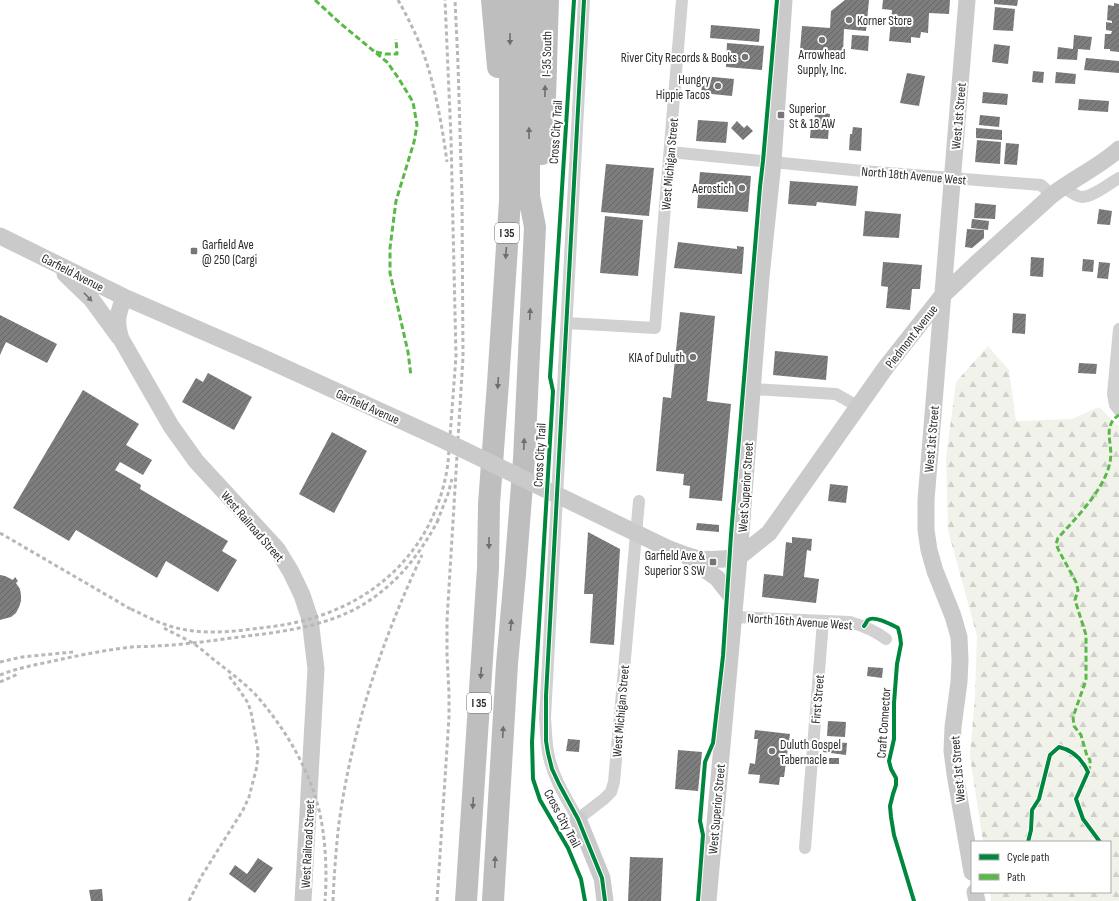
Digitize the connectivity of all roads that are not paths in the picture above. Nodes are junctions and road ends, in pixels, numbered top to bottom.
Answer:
1 (492, 0) edge
2 (510, 0) edge
3 (527, 0) edge
4 (548, 0) edge
5 (584, 0) edge
6 (682, 0) edge
7 (784, 0) edge
8 (967, 0) edge
9 (1119, 149) edge
10 (670, 152) junction
11 (773, 162) junction
12 (952, 178) junction
13 (1119, 178) edge
14 (1058, 191) junction
15 (510, 201) junction
16 (535, 227) junction
17 (0, 236) edge
18 (50, 260) junction
19 (942, 296) junction
20 (124, 297) junction
21 (567, 323) junction
22 (1119, 329) edge
23 (121, 339) junction
24 (752, 389) junction
25 (859, 407) junction
26 (1119, 410) edge
27 (639, 501) dead end
28 (684, 554) junction
29 (739, 557) junction
30 (734, 609) junction
31 (823, 621) junction
32 (886, 639) dead end
33 (578, 819) junction
34 (805, 848) dead end
35 (971, 866) edge
36 (303, 901) edge
37 (466, 901) edge
38 (493, 901) edge
39 (605, 901) edge
40 (708, 901) edge

1 - 15 highway
2 -> 15 highway, I 35
16 -> 3 highway, I 35
16 -> 4 highway, I-35 South
5 - 21 street
6 - 10 street, West Michigan Street
7 - 11 street, West Superior Street
8 - 12 street, West 1st Street
9 - 14 street, Piedmont Avenue
10 - 11 street, North 18th Avenue West
10 - 21 street, West Michigan Street
11 - 12 street, North 18th Avenue West
11 - 24 street, West Superior Street
12 - 14 street, North 18th Avenue West
12 - 19 street, West 1st Street
13 - 14 street, North 18th Avenue West
14 - 19 street, Piedmont Avenue
15 -> 37 highway, I 35
38 -> 16 highway, I 35
17 - 18 street, Garfield Avenue
18 - 20 street, Garfield Avenue
18 -> 23 street
19 - 25 street, Piedmont Avenue
19 - 35 street, West 1st Street
20 - 23 street, West Railroad Street
20 - 28 street, Garfield Avenue, bridge
21 - 33 street
22 - 26 street
23 - 36 street, West Railroad Street
24 - 25 street
24 - 29 street, West Superior Street
25 - 29 street, Piedmont Avenue
27 - 33 street, West Michigan Street
28 - 29 street, Garfield Avenue
28 - 30 street
29 - 30 street, West Superior Street
30 - 31 street, North 16th Avenue West
30 - 40 street, West Superior Street
31 - 32 street, North 16th Avenue West
31 - 34 street, First Street
33 - 39 street

